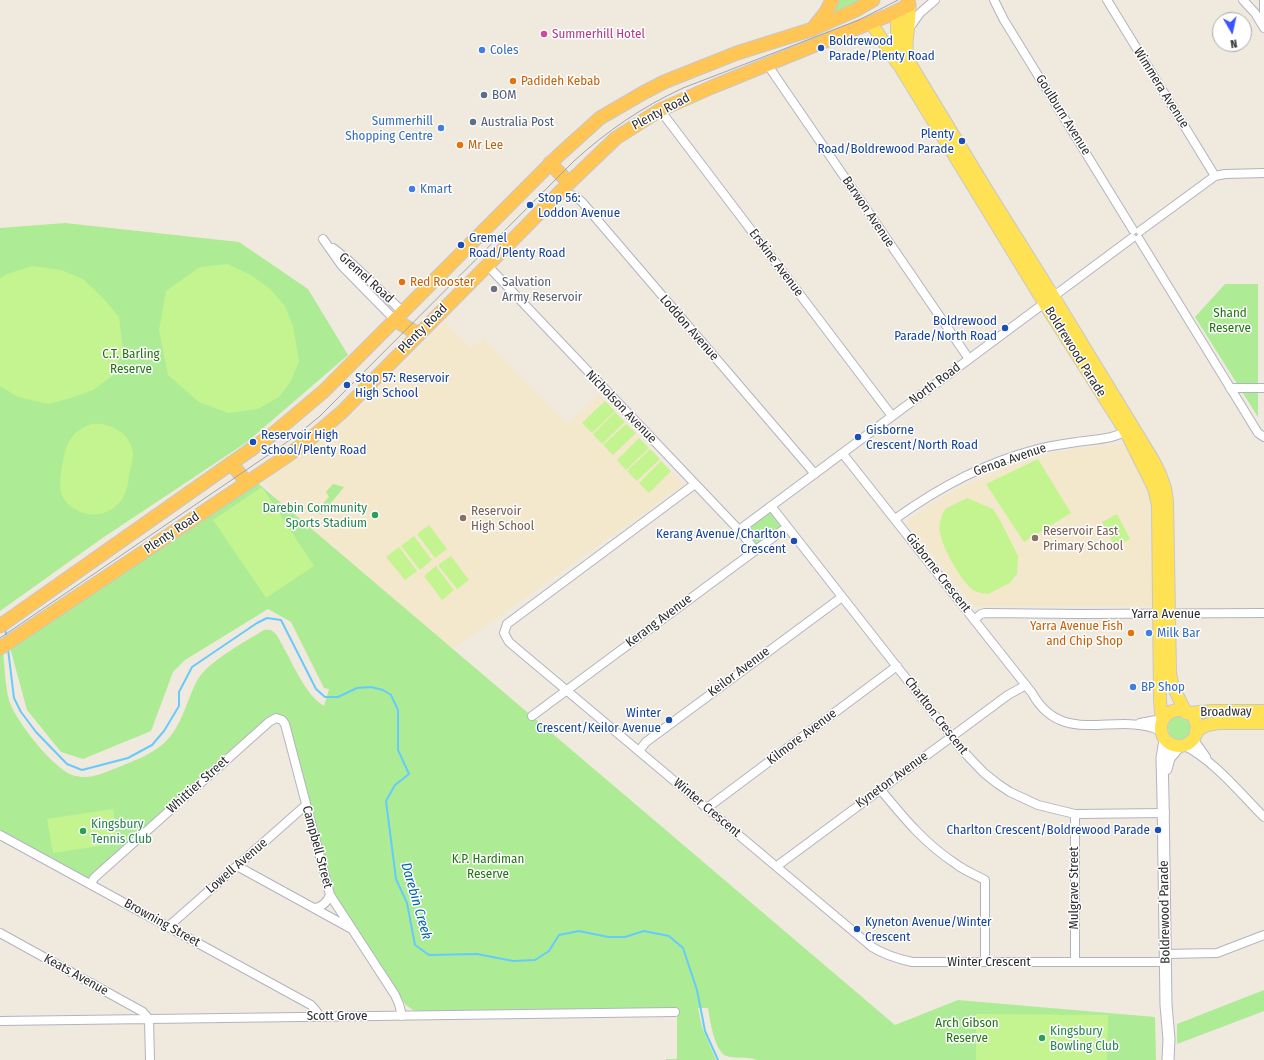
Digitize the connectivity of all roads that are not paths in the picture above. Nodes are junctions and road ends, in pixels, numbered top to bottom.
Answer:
1 (832, 0) edge
2 (873, 0) edge
3 (935, 0) edge
4 (994, 0) edge
5 (1107, 0) edge
6 (1243, 0) edge
7 (1264, 0) edge
8 (911, 2) edge
9 (896, 6) edge
10 (1264, 18) edge
11 (867, 24) junction
12 (1264, 28) edge
13 (813, 29) junction
14 (908, 29) junction
15 (767, 64) junction
16 (901, 68) junction
17 (692, 71) junction
18 (698, 93) junction
19 (660, 110) junction
20 (550, 163) junction
21 (1264, 173) edge
22 (1215, 176) junction
23 (569, 183) junction
24 (982, 192) junction
25 (557, 195) junction
26 (1136, 234) junction
27 (325, 241) dead end
28 (487, 265) junction
29 (1049, 300) junction
30 (399, 316) junction
31 (418, 334) junction
32 (969, 359) junction
33 (1230, 388) junction
34 (1264, 388) edge
35 (892, 416) junction
36 (1129, 429) junction
37 (1264, 437) edge
38 (843, 454) junction
39 (231, 463) junction
40 (815, 474) junction
41 (247, 483) junction
42 (695, 484) junction
43 (771, 506) junction
44 (895, 519) junction
45 (787, 527) junction
46 (738, 530) junction
47 (755, 550) junction
48 (842, 597) junction
49 (1264, 613) edge
50 (1164, 614) junction
51 (977, 622) junction
52 (0, 626) edge
53 (0, 648) edge
54 (897, 666) junction
55 (1165, 670) junction
56 (1024, 683) junction
57 (566, 690) junction
58 (1264, 711) edge
59 (1187, 713) junction
60 (532, 716) dead end
61 (272, 719) joint
62 (1264, 723) edge
63 (1163, 728) junction
64 (1195, 734) junction
65 (952, 737) junction
66 (1181, 746) junction
67 (639, 751) junction
68 (1210, 762) junction
69 (880, 789) junction
70 (306, 805) junction
71 (707, 808) junction
72 (1075, 814) junction
73 (1164, 815) junction
74 (1264, 817) edge
75 (0, 835) edge
76 (237, 866) junction
77 (777, 866) junction
78 (91, 884) junction
79 (330, 895) junction
80 (315, 908) junction
81 (169, 926) junction
82 (351, 928) junction
83 (0, 933) edge
84 (1264, 935) edge
85 (1165, 958) junction
86 (987, 962) junction
87 (1075, 962) junction
88 (1166, 1005) junction
89 (675, 1012) dead end
90 (318, 1016) junction
91 (402, 1016) junction
92 (149, 1019) junction
93 (0, 1021) edge
94 (150, 1060) edge
95 (1164, 1060) edge
96 (1168, 1060) edge

1 - 13 highway
2 - 13 highway, Plenty Road
3 - 14 street
4 - 26 street, Goulburn Avenue
5 - 22 street, Wimmera Avenue
6 - 12 street
7 - 10 street
8 - 9 highway, Plenty Road
8 - 14 main road, Boldrewood Parade
9 - 11 highway, Plenty Road
9 - 16 main road, Boldrewood Parade
11 - 15 highway, Plenty Road
11 - 16 main road
13 - 17 highway, Plenty Road
14 - 24 main road, Boldrewood Parade
15 - 18 highway, Plenty Road
15 - 32 street, Barwon Avenue
16 - 24 main road, Boldrewood Parade
17 - 18 highway
17 - 20 highway, Plenty Road
18 - 19 highway, Plenty Road
19 - 23 highway, Plenty Road
19 - 35 street, Erskine Avenue
20 - 23 highway
20 - 30 highway, Plenty Road
21 - 22 street, North Road
22 - 26 street, North Road
23 - 25 highway, Plenty Road
24 - 29 main road, Boldrewood Parade
25 - 28 highway, Plenty Road
25 - 40 street, Loddon Avenue
26 - 29 street, North Road
26 - 33 street, Goulburn Avenue
27 - 30 street, Gremel Road
28 - 31 highway, Plenty Road
28 - 42 street, Nicholson Avenue
29 - 32 street, North Road
29 - 36 main road, Boldrewood Parade
30 - 31 highway
30 - 39 highway, Plenty Road
31 - 41 highway, Plenty Road
32 - 35 street, North Road
33 - 34 street
33 - 37 street, Goulburn Avenue
35 - 38 street, North Road
36 - 44 street, Genoa Avenue
36 - 50 main road, Boldrewood Parade
38 - 40 street, North Road
38 - 44 street, Gisborne Crescent
39 - 41 highway
39 - 52 highway, Plenty Road
40 - 43 street, North Road
41 - 53 highway, Plenty Road
42 - 46 street, Nicholson Avenue
42 - 57 street, Winter Crescent
43 - 45 street, Charlton Crescent
43 - 46 street, North Road
44 - 51 street, Gisborne Crescent
45 - 47 street, Kerang Avenue
45 - 48 street, Charlton Crescent
46 - 47 street, Nicholson Avenue
47 - 57 street, Kerang Avenue
48 - 54 street, Charlton Crescent
48 - 67 street, Keilor Avenue
49 - 50 street, Yarra Avenue
50 - 51 street, Yarra Avenue
50 - 55 main road, Boldrewood Parade
51 - 56 street, Gisborne Crescent
54 - 65 street, Charlton Crescent
54 - 71 street, Kilmore Avenue
55 - 59 main road, Boldrewood Parade
55 - 63 main road, Boldrewood Parade
56 - 63 street, Gisborne Crescent
56 - 65 street, Kyneton Avenue
57 - 60 street, Kerang Avenue
57 - 67 street, Winter Crescent
58 - 59 main road, Broadway
59 - 63 main road
59 - 64 main road
61 - 70 street, Campbell Street
61 - 78 street, Whittier Street
62 - 64 main road, Broadway
63 - 66 main road
63 - 73 main road, Boldrewood Parade
64 - 66 main road
64 - 68 street
65 - 69 street, Kyneton Avenue
65 - 72 street, Charlton Crescent
66 - 68 street
66 - 73 main road, Boldrewood Parade
67 - 71 street, Winter Crescent
68 - 74 street
69 - 77 street, Kyneton Avenue
69 - 86 street
70 - 76 street, Lowell Avenue
70 - 79 street, Campbell Street
71 - 77 street, Winter Crescent
72 - 73 street, Charlton Crescent
72 - 87 street, Mulgrave Street
73 - 85 main road, Boldrewood Parade
75 - 78 street, Browning Street
76 - 80 street
76 - 81 street, Lowell Avenue
77 - 86 street, Winter Crescent
78 - 81 street, Browning Street
79 - 80 street
79 - 82 street, Campbell Street
80 - 82 street
81 - 90 street, Browning Street
82 - 91 street, Campbell Street
83 - 92 street, Keats Avenue
84 - 85 street, Winter Crescent
85 - 87 street, Winter Crescent
85 - 88 main road, Boldrewood Parade
86 - 87 street, Winter Crescent
88 - 95 main road, Boldrewood Parade
88 - 96 main road, Boldrewood Parade
89 - 91 street, Scott Grove
90 - 91 street, Scott Grove
90 - 92 street, Scott Grove
92 - 93 street, Scott Grove
92 - 94 street

